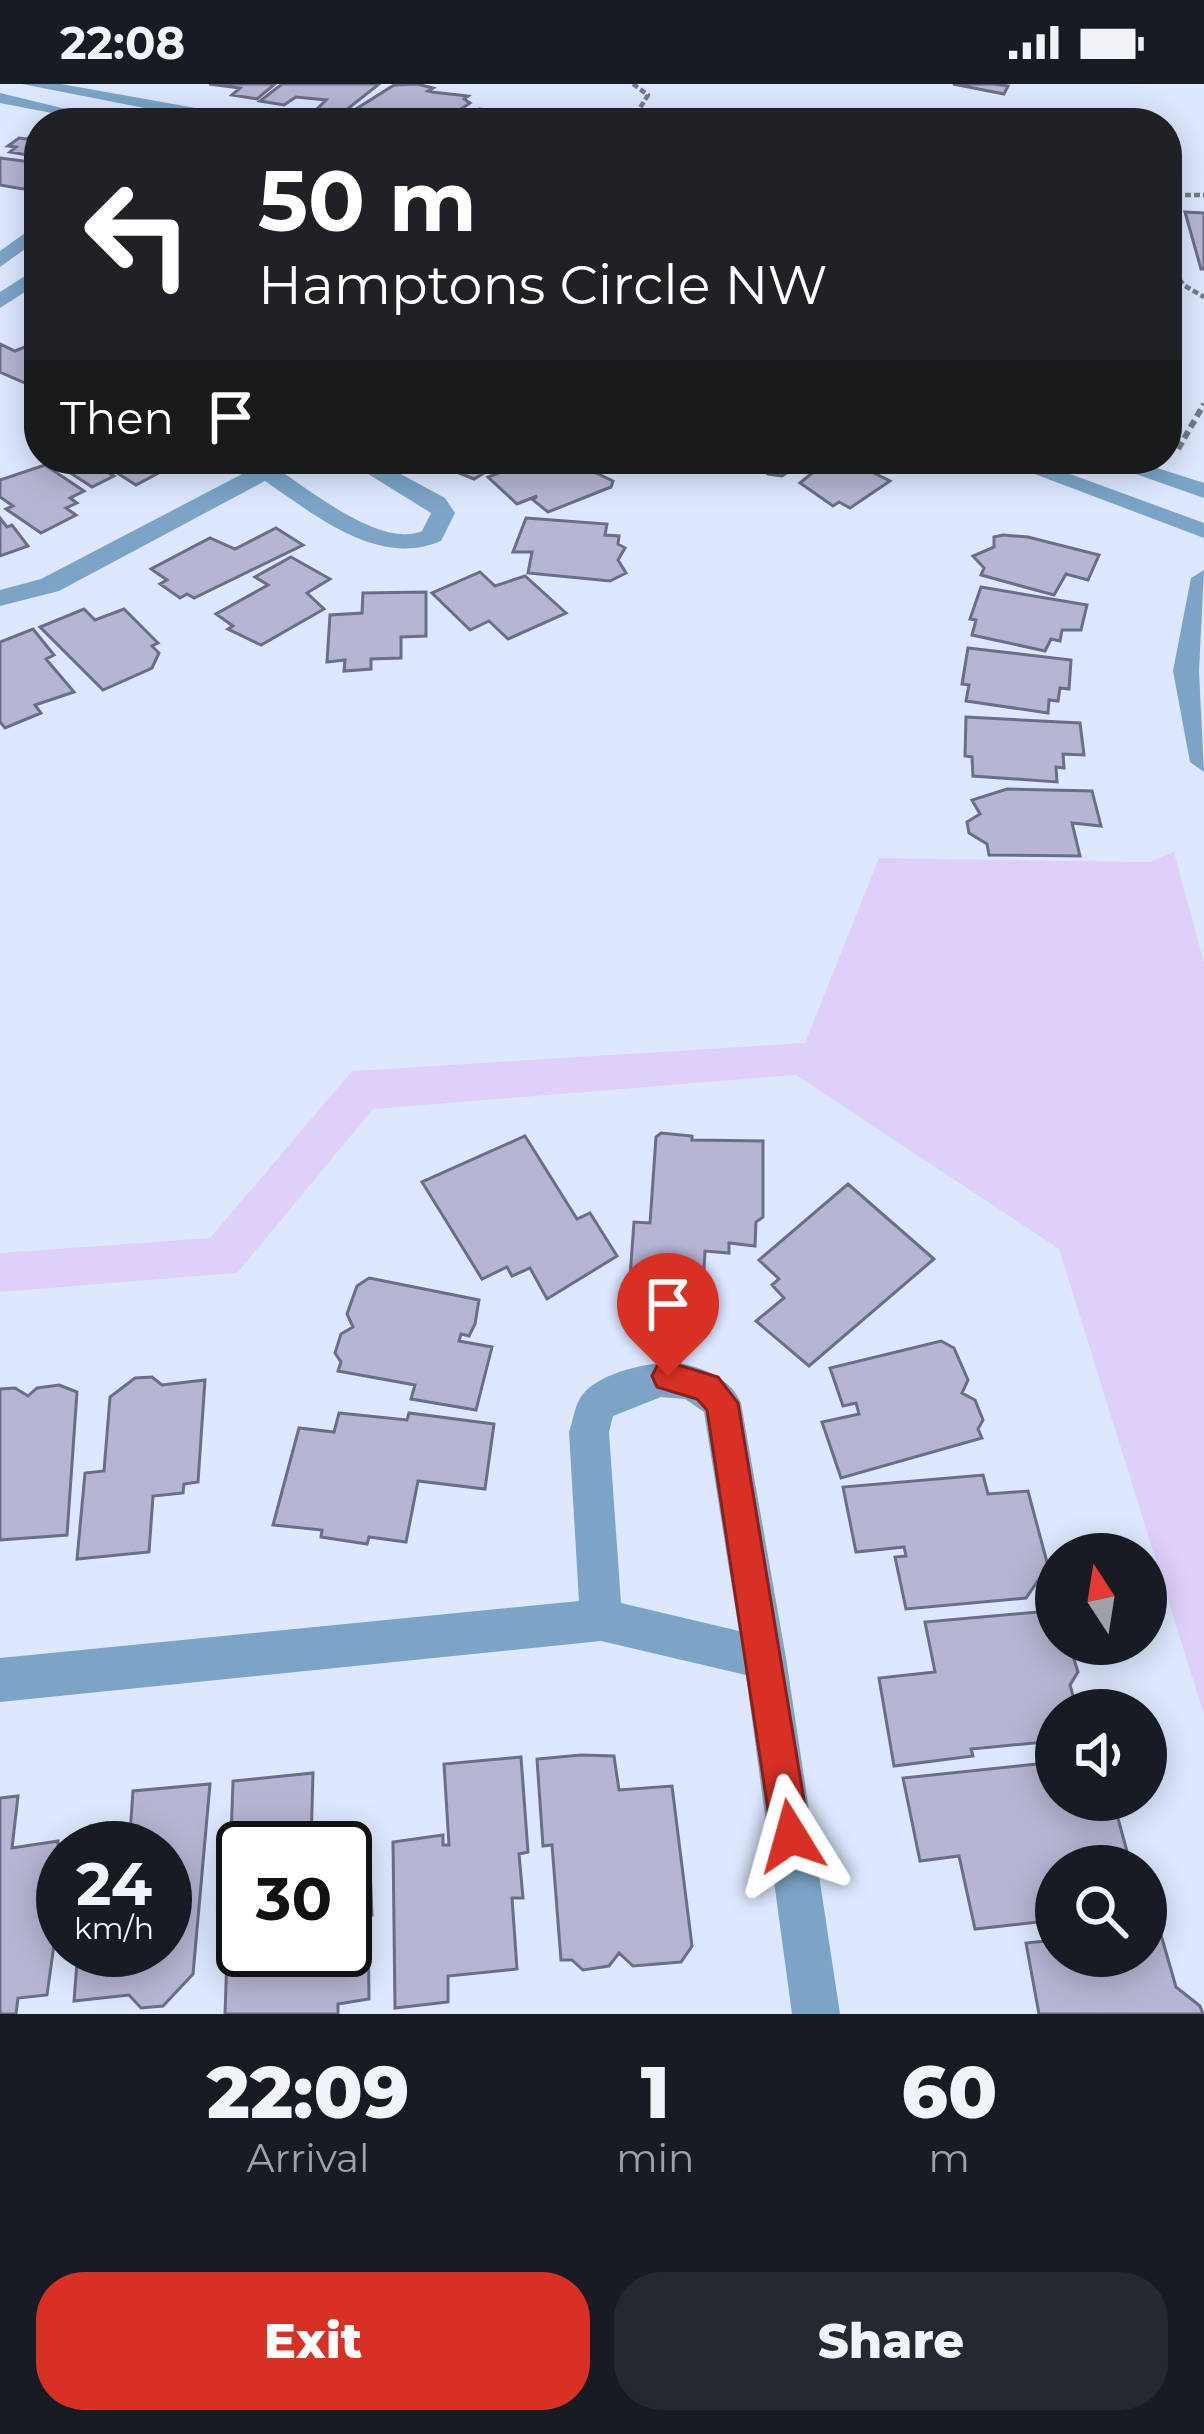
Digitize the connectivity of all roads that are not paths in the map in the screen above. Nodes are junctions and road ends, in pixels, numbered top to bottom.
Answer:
1 (31, 84) edge
2 (0, 98) edge
3 (51, 108) edge
4 (176, 108) edge
5 (24, 242) edge
6 (0, 261) edge
7 (260, 474) edge
8 (290, 474) edge
9 (383, 474) edge
10 (1047, 474) edge
11 (1151, 474) edge
12 (1204, 491) edge
13 (1204, 532) edge
14 (1204, 578) edge
15 (0, 598) edge
16 (1204, 762) edge
17 (601, 1620) junction
18 (765, 1658) junction
19 (0, 1680) edge
20 (817, 2014) edge

1 - 4 street
2 - 3 street
5 - 6 street
7 - 15 street
8 - 9 street
10 - 13 street
11 - 12 street
14 - 16 street
17 - 18 street
17 - 18 street
17 - 19 street
18 - 20 street

